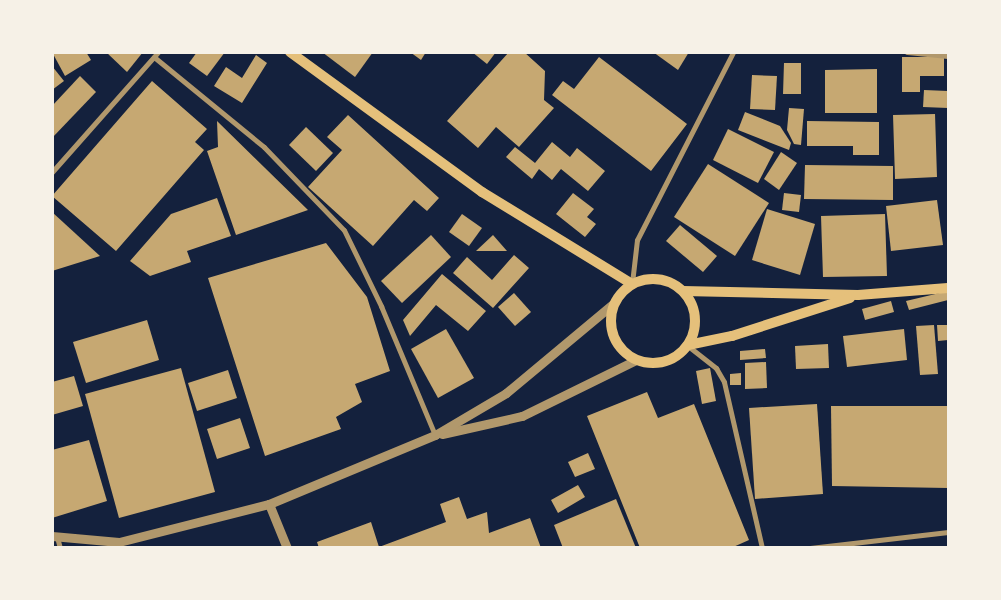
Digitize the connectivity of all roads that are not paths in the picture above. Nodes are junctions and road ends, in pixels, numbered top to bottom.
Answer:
1 (290, 52) edge
2 (732, 52) edge
3 (907, 52) edge
4 (156, 55) edge
5 (948, 56) edge
6 (52, 172) edge
7 (632, 284) junction
8 (948, 288) edge
9 (683, 291) junction
10 (858, 295) junction
11 (614, 304) junction
12 (688, 345) junction
13 (636, 360) junction
14 (434, 435) junction
15 (269, 504) junction
16 (948, 532) edge
17 (55, 536) edge
18 (60, 548) edge
19 (286, 548) edge
20 (762, 548) edge
21 (810, 548) edge

1 - 7 main road
2 - 7 street
3 - 5 street
4 - 6 street
4 - 14 street
7 - 9 main road
7 - 11 main road
8 - 10 main road
9 - 10 main road
9 - 12 main road
10 - 12 main road
11 - 13 main road
11 - 14 street
12 - 13 main road
12 - 20 street
13 - 14 street
14 - 15 street
15 - 17 street
15 - 19 street
16 - 21 street
17 - 18 street

